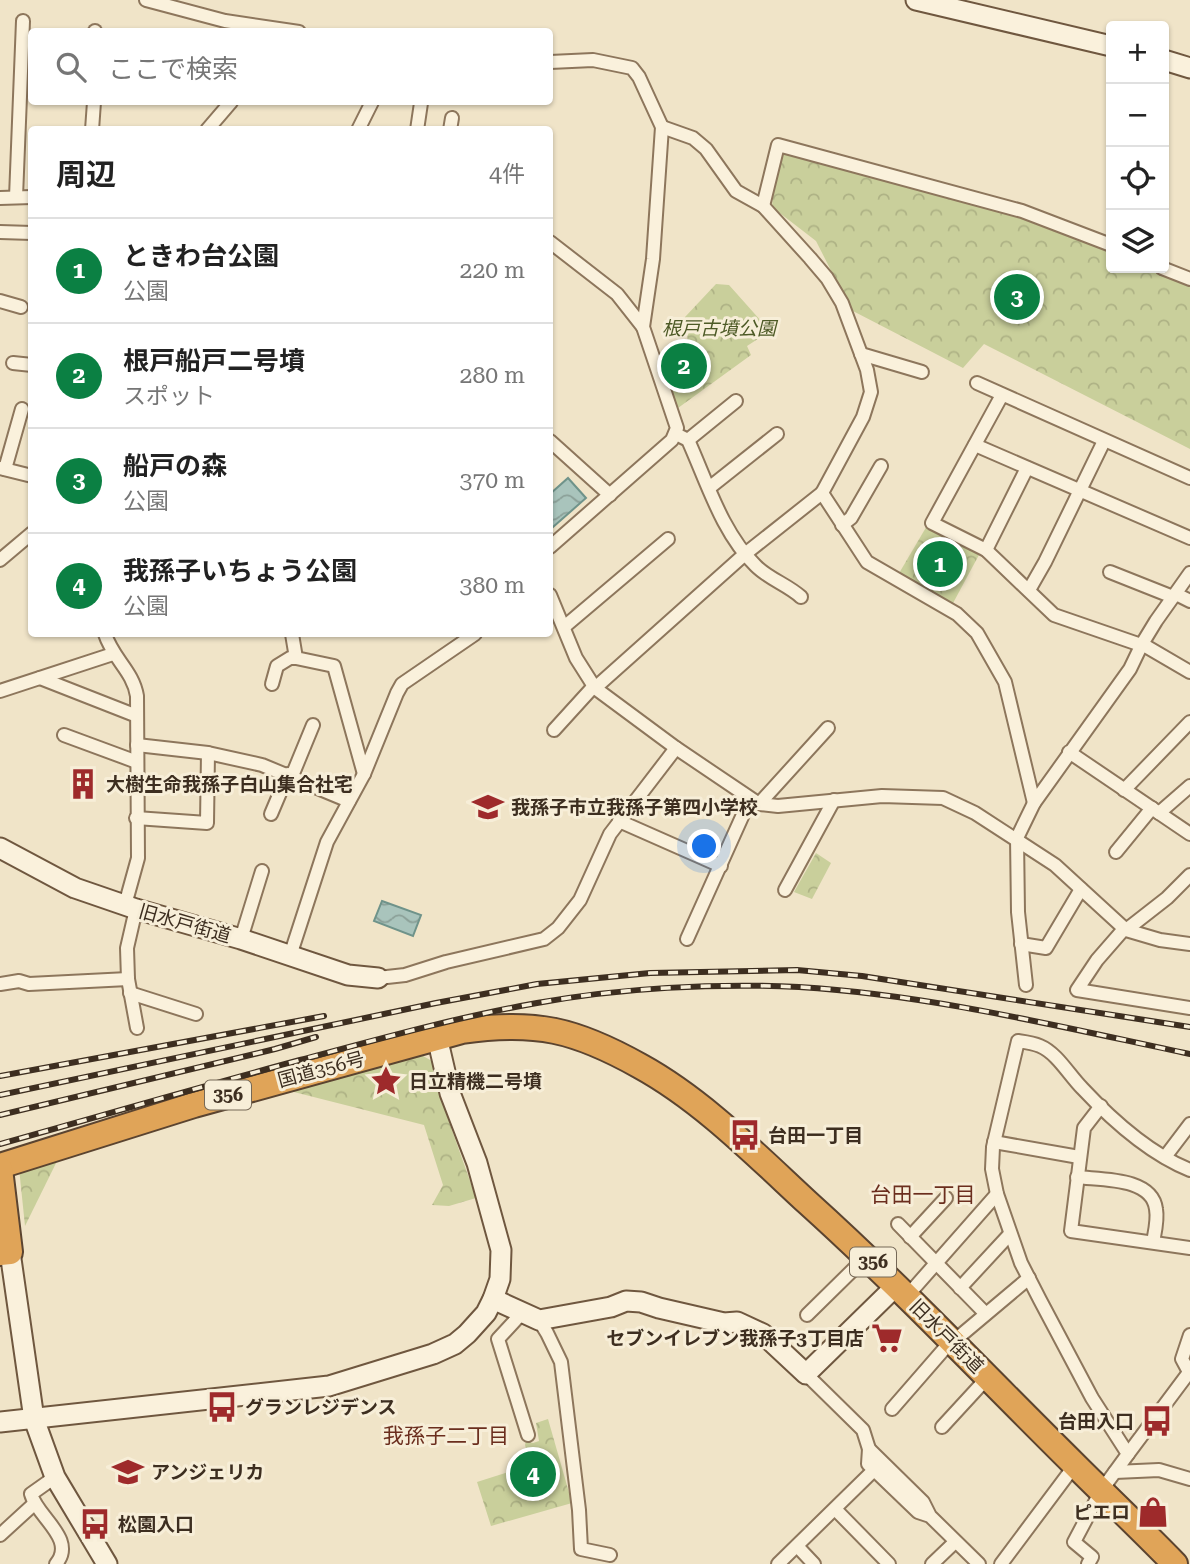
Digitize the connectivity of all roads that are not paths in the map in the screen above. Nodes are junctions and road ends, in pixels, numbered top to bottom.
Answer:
1 (146, 0) edge
2 (916, 0) edge
3 (27, 28) edge
4 (272, 28) edge
5 (1106, 45) edge
6 (553, 62) edge
7 (1169, 62) edge
8 (1190, 68) edge
9 (26, 78) edge
10 (94, 105) edge
11 (228, 105) edge
12 (370, 105) edge
13 (421, 105) edge
14 (92, 126) edge
15 (210, 126) edge
16 (360, 126) edge
17 (418, 126) edge
18 (662, 127) junction
19 (16, 197) junction
20 (28, 197) edge
21 (0, 198) edge
22 (762, 206) junction
23 (0, 232) edge
24 (28, 233) edge
25 (1106, 243) edge
26 (553, 244) edge
27 (1169, 271) edge
28 (1190, 279) edge
29 (0, 302) edge
30 (21, 307) dead end
31 (643, 327) junction
32 (861, 354) junction
33 (13, 363) dead end
34 (28, 365) edge
35 (922, 372) dead end
36 (977, 383) dead end
37 (1002, 395) junction
38 (736, 401) dead end
39 (22, 409) dead end
40 (777, 434) dead end
41 (682, 437) junction
42 (1104, 441) junction
43 (553, 444) edge
44 (975, 444) junction
45 (881, 466) dead end
46 (3, 468) edge
47 (1027, 468) junction
48 (28, 474) edge
49 (1190, 478) edge
50 (709, 488) junction
51 (1080, 490) junction
52 (822, 493) junction
53 (610, 495) junction
54 (842, 525) junction
55 (28, 536) edge
56 (1190, 538) edge
57 (668, 539) dead end
58 (553, 544) edge
59 (986, 550) junction
60 (745, 554) junction
61 (0, 560) edge
62 (1110, 572) dead end
63 (1190, 573) edge
64 (1029, 590) junction
65 (1174, 595) junction
66 (801, 597) dead end
67 (1190, 601) edge
68 (553, 602) edge
69 (564, 627) junction
70 (106, 637) edge
71 (292, 637) edge
72 (471, 637) edge
73 (1141, 644) junction
74 (113, 654) junction
75 (296, 658) junction
76 (1190, 672) edge
77 (40, 677) junction
78 (272, 684) dead end
79 (595, 687) junction
80 (0, 691) edge
81 (137, 716) junction
82 (1190, 722) edge
83 (313, 725) dead end
84 (828, 728) dead end
85 (554, 730) dead end
86 (64, 735) dead end
87 (137, 745) junction
88 (676, 748) junction
89 (1069, 752) junction
90 (208, 753) junction
91 (137, 762) junction
92 (364, 774) junction
93 (290, 775) junction
94 (1190, 786) edge
95 (1124, 790) junction
96 (834, 800) junction
97 (349, 801) junction
98 (755, 801) junction
99 (1034, 803) junction
100 (1156, 811) junction
101 (271, 814) dead end
102 (136, 818) junction
103 (619, 821) junction
104 (1190, 834) edge
105 (1017, 838) junction
106 (0, 848) edge
107 (1116, 852) dead end
108 (720, 866) junction
109 (262, 871) dead end
110 (1190, 876) edge
111 (1081, 889) junction
112 (786, 890) dead end
113 (131, 907) junction
114 (1125, 930) junction
115 (241, 939) junction
116 (687, 939) dead end
117 (1021, 944) junction
118 (1190, 944) edge
119 (290, 956) junction
120 (378, 978) joint
121 (0, 984) edge
122 (1026, 985) dead end
123 (129, 986) junction
124 (1190, 1008) edge
125 (196, 1014) dead end
126 (525, 1026) joint
127 (137, 1028) dead end
128 (437, 1037) junction
129 (1101, 1106) junction
130 (1190, 1124) edge
131 (994, 1142) junction
132 (1079, 1157) junction
133 (1165, 1157) junction
134 (7, 1165) edge
135 (1190, 1170) edge
136 (1077, 1177) junction
137 (997, 1194) junction
138 (946, 1198) dead end
139 (898, 1224) dead end
140 (1010, 1234) junction
141 (910, 1237) junction
142 (1153, 1242) junction
143 (1190, 1248) edge
144 (5, 1252) edge
145 (867, 1256) junction
146 (936, 1263) junction
147 (1029, 1278) junction
148 (960, 1288) junction
149 (902, 1290) junction
150 (493, 1299) junction
151 (985, 1313) junction
152 (807, 1315) dead end
153 (530, 1317) junction
154 (1190, 1335) edge
155 (953, 1341) junction
156 (1190, 1372) edge
157 (806, 1374) junction
158 (988, 1377) junction
159 (892, 1409) dead end
160 (34, 1419) junction
161 (0, 1422) edge
162 (942, 1427) dead end
163 (528, 1435) dead end
164 (869, 1449) junction
165 (1128, 1454) junction
166 (1075, 1465) junction
167 (874, 1470) junction
168 (55, 1477) junction
169 (1190, 1479) edge
170 (1108, 1481) junction
171 (34, 1504) junction
172 (836, 1510) junction
173 (930, 1516) junction
174 (0, 1535) edge
175 (955, 1542) junction
176 (797, 1546) junction
177 (610, 1555) dead end
178 (1170, 1562) edge
179 (55, 1564) edge
180 (107, 1564) edge
181 (778, 1564) edge
182 (814, 1564) edge
183 (889, 1564) edge
184 (932, 1564) edge
185 (979, 1564) edge
186 (1001, 1564) edge
187 (1088, 1564) edge

1 - 4 street
2 - 5 street
3 - 9 street
6 - 18 street
7 - 8 street
9 - 19 street
10 - 14 street
11 - 15 street
12 - 16 street
13 - 17 street
18 - 22 street
18 - 31 street
19 - 20 street
19 - 21 street
22 - 25 street
22 - 32 street
23 - 24 street
26 - 31 street
27 - 28 street
29 - 30 street
31 - 41 street
32 - 35 street
32 - 52 street
33 - 34 street
36 - 37 street
37 - 42 street
37 - 44 street
38 - 41 street
39 - 46 street
40 - 50 street
41 - 50 street
41 - 53 street
42 - 49 street
42 - 51 street
43 - 53 street
44 - 47 street
44 - 59 street
45 - 54 street
46 - 48 street
47 - 51 street
47 - 59 street
50 - 60 street
51 - 56 street
51 - 64 street
52 - 54 street
52 - 60 street
53 - 58 street
54 - 99 street
55 - 61 street
57 - 69 street
59 - 64 street
60 - 66 street
60 - 79 street
62 - 65 street
63 - 65 street
64 - 73 street
65 - 67 street
65 - 73 street
68 - 69 street
69 - 79 street
70 - 74 street
71 - 75 street
72 - 92 street
73 - 76 street
73 - 89 street
74 - 77 street
74 - 81 street
75 - 78 street
75 - 92 street
77 - 80 street
77 - 81 street
79 - 85 street
79 - 88 street
81 - 87 street
82 - 95 street
83 - 93 street
84 - 98 street
86 - 91 street
87 - 90 street
87 - 91 street
88 - 98 street
88 - 103 street
89 - 95 street
89 - 99 street
90 - 93 street
90 - 102 street
91 - 102 street
92 - 97 street
93 - 97 street
93 - 101 street
94 - 100 street
95 - 100 street
96 - 98 street
96 - 105 street
96 - 112 street
97 - 119 street
98 - 108 street
99 - 105 street
100 - 104 street
100 - 107 street
102 - 113 street
103 - 108 street
103 - 120 street
105 - 111 street
105 - 117 street
106 - 113 street, 旧水戸街道
108 - 116 street
109 - 115 street
110 - 114 street
111 - 114 street
111 - 117 street
113 - 115 street, 旧水戸街道
113 - 123 street
114 - 118 street
114 - 124 street
115 - 119 street, 旧水戸街道
117 - 122 street
119 - 120 street, 旧水戸街道
121 - 123 street
123 - 125 street
123 - 127 street
126 - 128 highway, 国道356号 / 356
126 - 145 highway, 旧水戸街道 / 356
128 - 134 highway, 国道356号 / 356
128 - 150 street
129 - 131 street
129 - 132 street
129 - 133 street
130 - 133 street
131 - 132 street
131 - 137 street
132 - 136 street
133 - 135 street
134 - 144 highway, 国道356号 / 356
136 - 142 street
136 - 142 street
137 - 140 street
137 - 146 street
138 - 141 street
139 - 141 street
140 - 147 street
140 - 148 street
141 - 146 street
142 - 143 street
144 - 160 street
145 - 149 highway, 旧水戸街道 / 356
145 - 152 street
146 - 148 street
146 - 149 street
147 - 151 street
147 - 165 street
148 - 151 street
149 - 155 highway, 旧水戸街道 / 356
149 - 157 street
150 - 153 street
150 - 160 street
151 - 155 street
153 - 157 street
153 - 163 street
153 - 177 street
154 - 156 street
155 - 158 highway, 旧水戸街道 / 356
155 - 159 street
156 - 165 street
157 - 164 street
158 - 162 street
158 - 166 highway, 旧水戸街道 / 356
160 - 161 street
160 - 168 street
164 - 167 street
164 - 173 street
165 - 170 street
166 - 170 highway, 旧水戸街道 / 356
166 - 186 street
167 - 172 street
167 - 173 street
168 - 171 street
168 - 180 street
169 - 170 street
170 - 178 highway, 旧水戸街道 / 356
170 - 187 street
171 - 174 street
171 - 179 street
172 - 176 street
172 - 183 street
173 - 175 street
175 - 184 street
175 - 185 street
176 - 181 street
176 - 182 street

